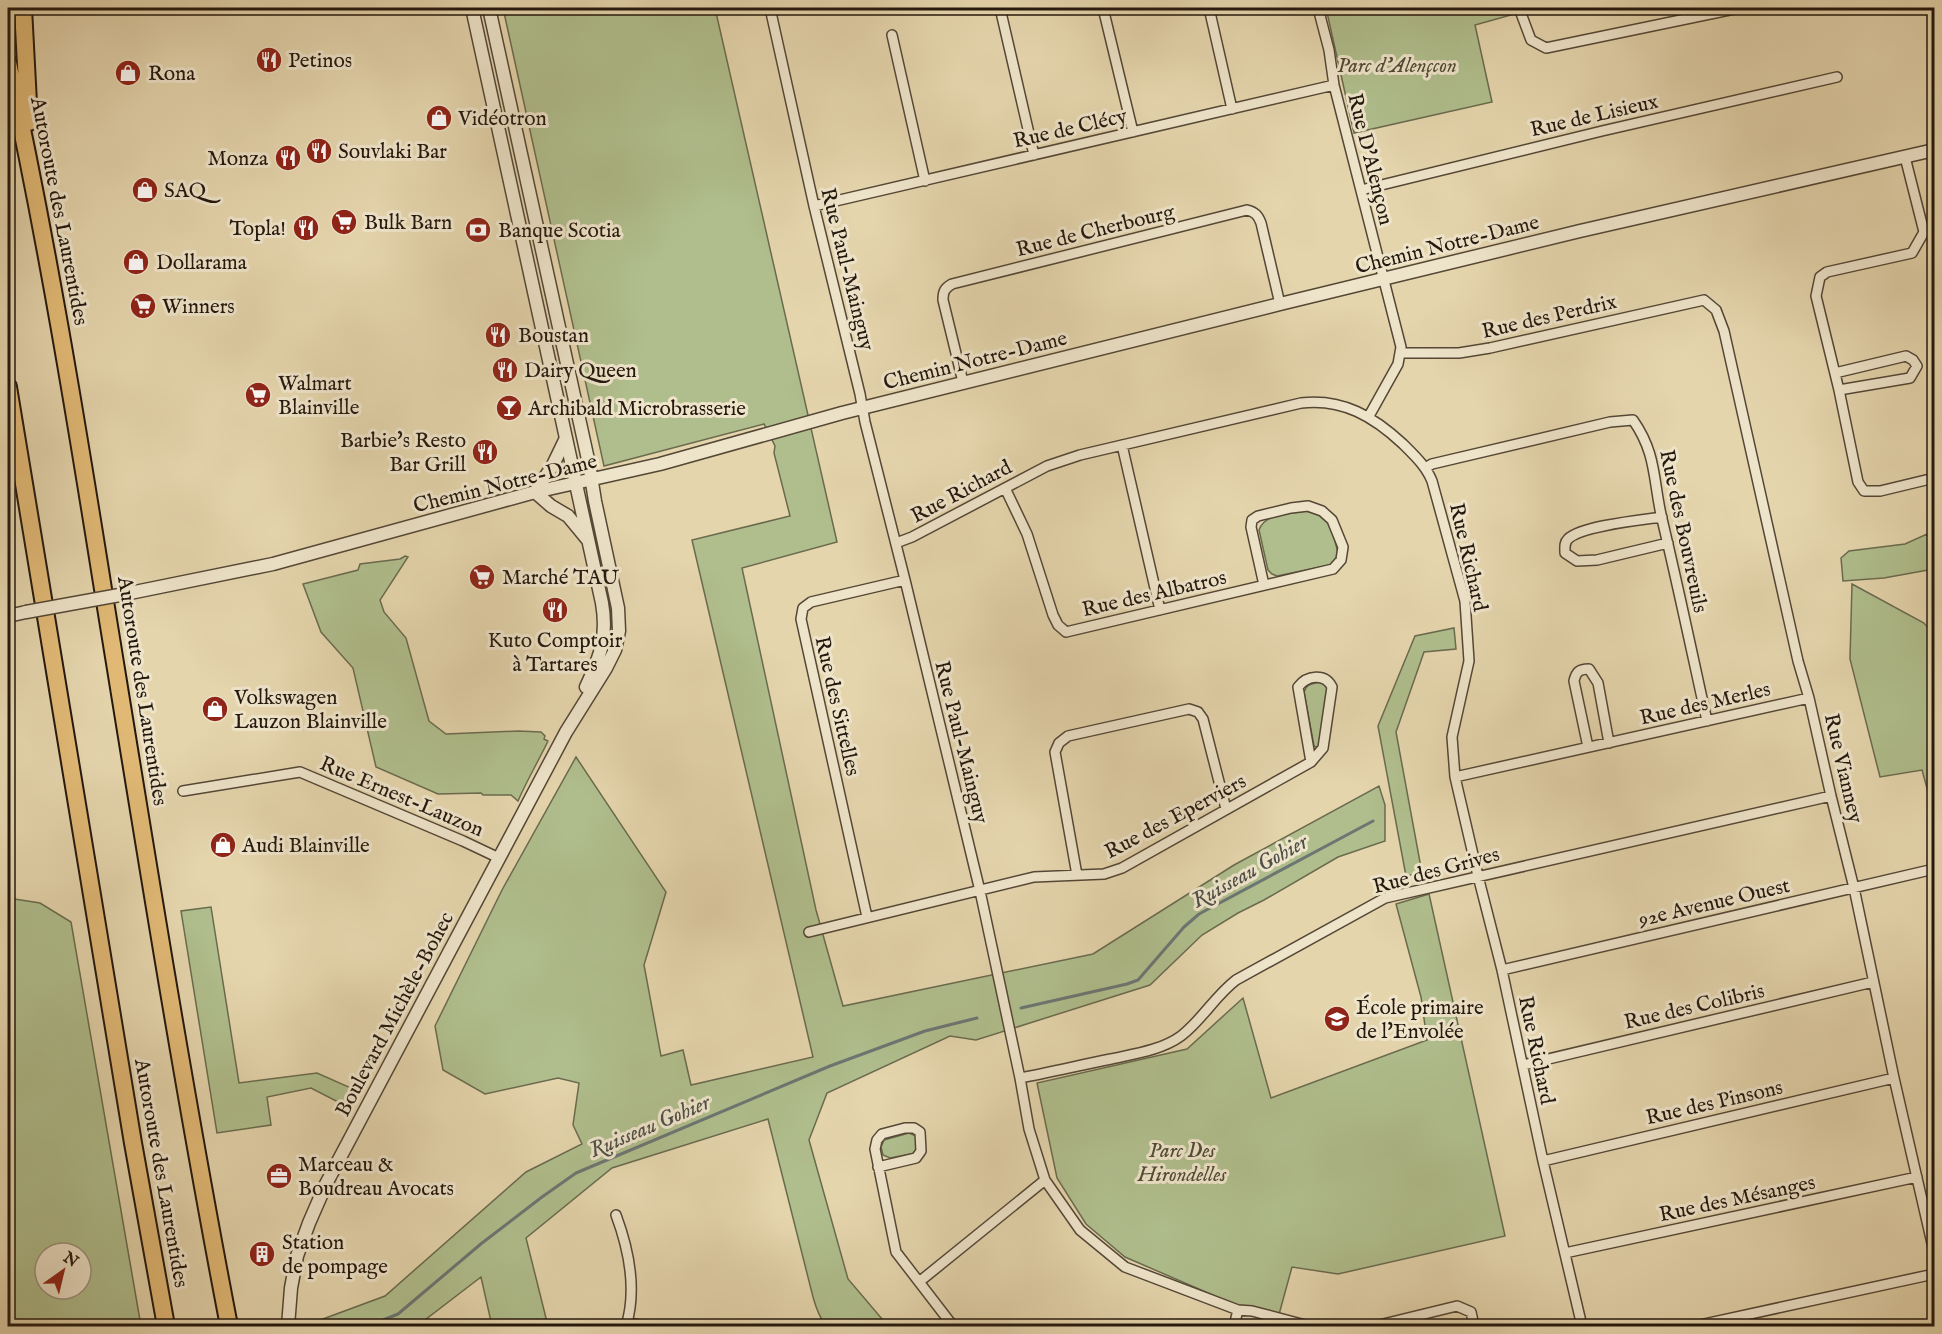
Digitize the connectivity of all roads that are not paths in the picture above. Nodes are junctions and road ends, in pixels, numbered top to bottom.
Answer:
1 (23, 8) edge
2 (472, 8) edge
3 (489, 8) edge
4 (770, 8) edge
5 (1000, 8) edge
6 (1103, 8) edge
7 (1209, 8) edge
8 (1318, 8) edge
9 (1519, 8) edge
10 (1739, 8) edge
11 (892, 35) dead end
12 (8, 63) edge
13 (1837, 77) dead end
14 (1334, 85) junction
15 (1232, 109) junction
16 (1132, 132) junction
17 (1935, 150) edge
18 (1034, 155) junction
19 (1905, 157) junction
20 (31, 167) junction
21 (925, 181) junction
22 (1360, 190) junction
23 (814, 206) junction
24 (1384, 279) junction
25 (1704, 300) joint
26 (1280, 304) junction
27 (1401, 353) junction
28 (1835, 373) junction
29 (963, 382) junction
30 (8, 387) edge
31 (1839, 390) junction
32 (862, 408) junction
33 (1369, 416) junction
34 (566, 438) junction
35 (1122, 445) junction
36 (1425, 468) junction
37 (1935, 478) edge
38 (592, 480) junction
39 (577, 483) junction
40 (1005, 488) junction
41 (535, 492) junction
42 (1662, 517) junction
43 (590, 543) junction
44 (896, 543) junction
45 (1668, 543) junction
46 (905, 580) junction
47 (1264, 585) junction
48 (1160, 610) junction
49 (8, 615) edge
50 (1809, 698) junction
51 (1707, 721) junction
52 (567, 732) junction
53 (1609, 743) junction
54 (1588, 747) junction
55 (1311, 762) junction
56 (1455, 777) junction
57 (183, 791) dead end
58 (1831, 796) junction
59 (1226, 809) junction
60 (499, 858) junction
61 (1935, 869) edge
62 (1077, 875) junction
63 (1478, 876) junction
64 (1854, 888) junction
65 (980, 891) junction
66 (867, 917) junction
67 (809, 932) dead end
68 (1502, 970) junction
69 (1873, 982) junction
70 (1523, 1065) junction
71 (1020, 1078) junction
72 (1894, 1078) junction
73 (1543, 1161) junction
74 (879, 1167) junction
75 (1917, 1177) junction
76 (1045, 1180) junction
77 (1930, 1211) edge
78 (616, 1215) dead end
79 (1932, 1224) edge
80 (1935, 1252) edge
81 (1565, 1253) junction
82 (1935, 1274) edge
83 (919, 1282) junction
84 (1238, 1310) junction
85 (626, 1324) edge
86 (166, 1326) edge
87 (229, 1326) edge
88 (288, 1326) edge
89 (644, 1326) edge
90 (953, 1326) edge
91 (1234, 1326) edge
92 (1309, 1326) edge
93 (1376, 1326) edge
94 (1474, 1326) edge
95 (1582, 1326) edge
96 (1695, 1326) edge

1 - 20 highway
2 - 34 street, Boulevard Michèle-Bohec
3 - 38 street, Boulevard Michèle-Bohec
4 - 23 street, Rue Paul-Mainguy
5 - 18 street
6 - 16 street
7 - 15 street
8 - 14 street, Rue D'Alençon
9 - 10 street
11 - 21 street
12 - 20 highway, Autoroute des Laurentides
13 - 22 street, Rue de Lisieux
14 - 15 street, Rue de Clécy
14 - 22 street, Rue D'Alençon
15 - 16 street, Rue de Clécy
16 - 18 street, Rue de Clécy
17 - 19 street, Chemin Notre-Dame
18 - 21 street, Rue de Clécy
19 - 24 street, Chemin Notre-Dame
19 - 28 street
20 - 87 highway, Autoroute des Laurentides
21 - 23 street, Rue de Clécy
22 - 24 street, Rue D'Alençon
23 - 32 street, Rue Paul-Mainguy
24 - 26 street, Chemin Notre-Dame
24 - 27 street, Rue D'Alençon
25 - 27 street, Rue des Perdrix
25 - 50 street, Rue Vianney
26 - 29 street, Chemin Notre-Dame
26 - 29 street, Rue de Cherbourg
27 - 33 street
28 - 31 street
28 - 31 street
29 - 32 street, Chemin Notre-Dame
30 - 86 highway, Autoroute des Laurentides
31 - 37 street
32 - 38 street, Chemin Notre-Dame
32 - 44 street, Rue Paul-Mainguy
33 - 35 street, Rue Richard
33 - 36 street, Rue Richard
34 - 39 street, Boulevard Michèle-Bohec
34 - 41 street
35 - 40 street, Rue Richard
35 - 48 street
36 - 42 street, Rue des Bouvreuils
36 - 56 street, Rue Richard
38 - 39 street, Chemin Notre-Dame
38 - 52 street, Boulevard Michèle-Bohec
39 - 41 street, Chemin Notre-Dame
39 - 43 street, Boulevard Michèle-Bohec
40 - 44 street, Rue Richard
40 - 48 street, Rue des Albatros
41 - 43 street
41 - 49 street, Chemin Notre-Dame, bridge
42 - 45 street, Rue des Bouvreuils
42 - 45 street
43 - 52 street, Boulevard Michèle-Bohec
44 - 46 street, Rue Paul-Mainguy
45 - 51 street, Rue des Bouvreuils
46 - 65 street, Rue Paul-Mainguy
46 - 66 street, Rue des Sittelles
47 - 47 street, Rue des Albatros
47 - 48 street, Rue des Albatros
50 - 51 street, Rue des Merles
50 - 58 street, Rue Vianney
51 - 53 street, Rue des Merles
52 - 60 street, Boulevard Michèle-Bohec
53 - 54 street, Rue des Merles
53 - 54 street
54 - 56 street, Rue des Merles
55 - 55 street
55 - 59 street, Rue des Eperviers
56 - 63 street, Rue Richard
57 - 60 street, Rue Ernest-Lauzon
58 - 63 street, Rue des Grives
58 - 64 street, Rue Vianney
59 - 62 street, Rue des Eperviers
59 - 62 street
60 - 88 street, Boulevard Michèle-Bohec
61 - 64 street, 92e Avenue Ouest
62 - 65 street, Rue des Eperviers
63 - 68 street, Rue Richard
63 - 71 street, Rue des Grives
64 - 68 street, 92e Avenue Ouest
64 - 69 street, Rue Vianney
65 - 66 street, Rue des Eperviers
65 - 71 street, Rue Paul-Mainguy
66 - 67 street, Rue des Eperviers
68 - 70 street, Rue Richard
69 - 70 street, Rue des Colibris
69 - 72 street, Rue Vianney
70 - 73 street, Rue Richard
71 - 76 street, Rue Paul-Mainguy
72 - 73 street, Rue des Pinsons
72 - 75 street, Rue Vianney
73 - 81 street, Rue Richard
74 - 74 street
74 - 83 street
75 - 77 street, Rue Vianney
75 - 81 street, Rue des Mésanges
76 - 83 street
76 - 84 street, Rue Paul-Mainguy
77 - 79 street, Rue Vianney
78 - 85 street
79 - 80 street, Rue Vianney
81 - 95 street, Rue Richard
82 - 96 street
83 - 90 street
84 - 91 street
84 - 92 street, Rue Paul-Mainguy
85 - 89 street
93 - 94 street

